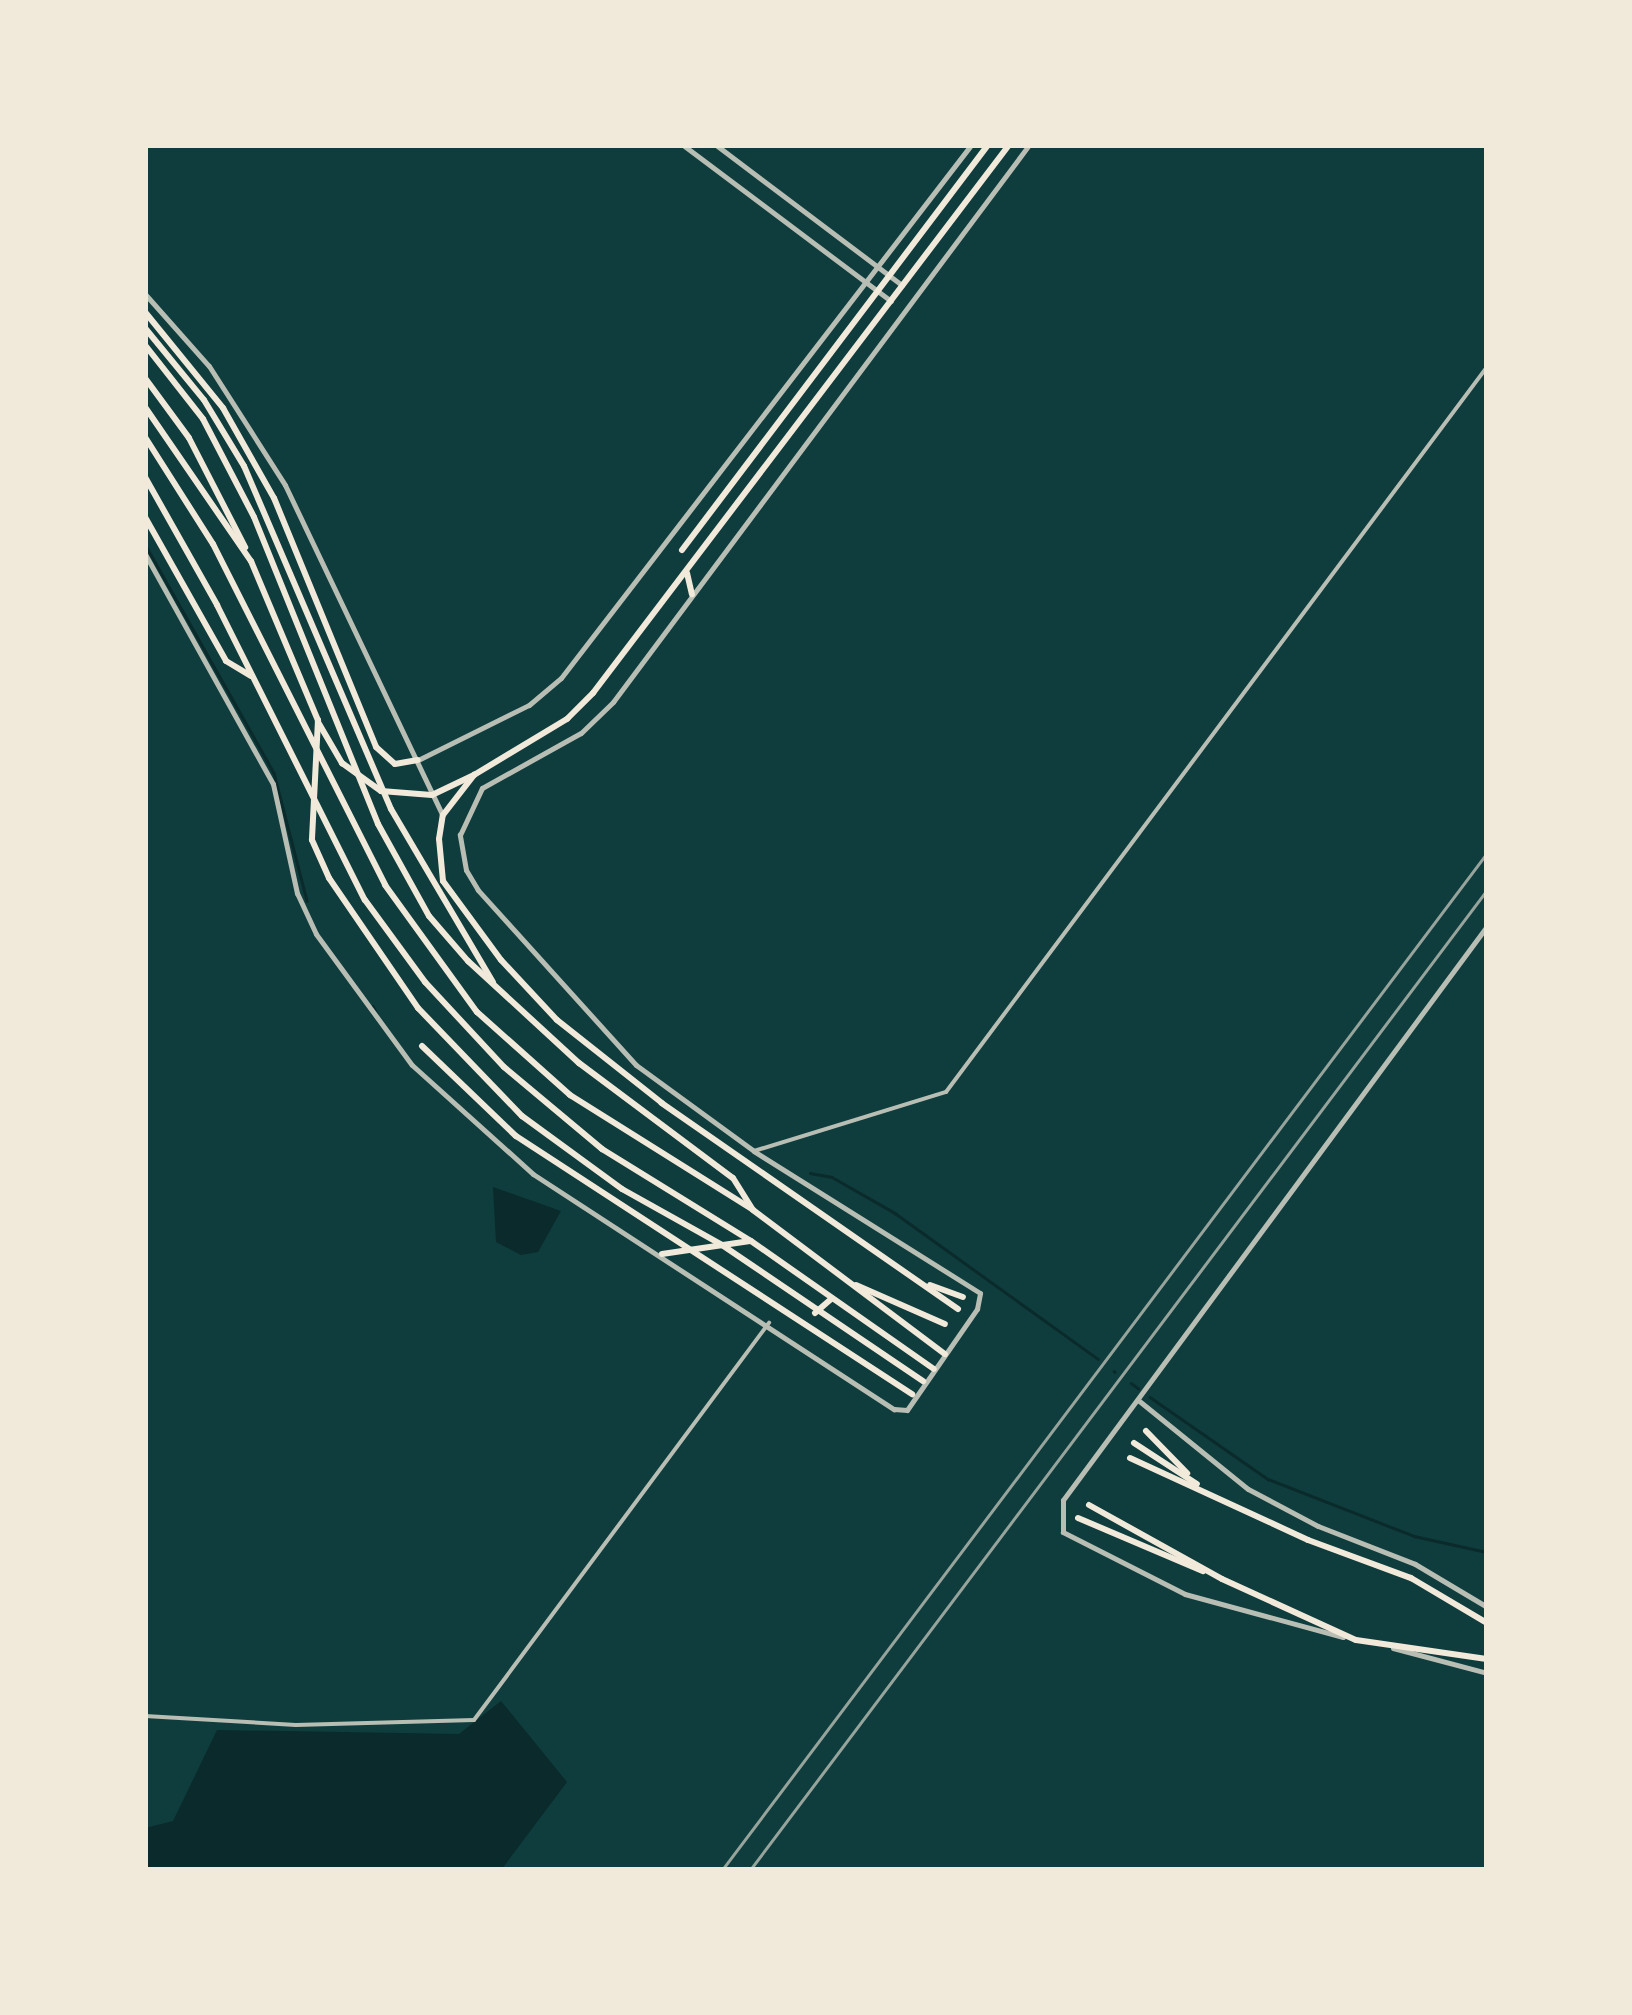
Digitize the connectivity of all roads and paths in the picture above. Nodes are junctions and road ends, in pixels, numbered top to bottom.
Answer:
1 (683, 145) edge
2 (716, 145) edge
3 (971, 145) edge
4 (988, 145) edge
5 (1009, 145) edge
6 (1029, 145) edge
7 (876, 266) junction
8 (890, 276) junction
9 (865, 282) junction
10 (902, 286) junction
11 (877, 291) junction
12 (145, 294) edge
13 (891, 301) junction
14 (145, 312) edge
15 (145, 328) edge
16 (145, 345) edge
17 (1487, 367) edge
18 (145, 378) edge
19 (145, 407) edge
20 (145, 437) edge
21 (145, 477) edge
22 (145, 518) edge
23 (682, 550) dead end
24 (145, 554) edge
25 (251, 562) junction
26 (686, 572) junction
27 (692, 594) junction
28 (252, 676) junction
29 (318, 720) junction
30 (376, 748) junction
31 (418, 760) junction
32 (370, 761) junction
33 (351, 768) junction
34 (474, 775) junction
35 (432, 794) junction
36 (443, 815) junction
37 (1487, 926) edge
38 (500, 992) junction
39 (422, 1046) dead end
40 (754, 1151) junction
41 (774, 1163) junction
42 (764, 1175) junction
43 (752, 1210) junction
44 (751, 1240) junction
45 (722, 1244) junction
46 (693, 1248) junction
47 (662, 1254) junction
48 (846, 1280) junction
49 (919, 1282) junction
50 (963, 1296) dead end
51 (831, 1299) junction
52 (958, 1309) dead end
53 (815, 1313) junction
54 (770, 1323) junction
55 (945, 1324) dead end
56 (945, 1354) dead end
57 (934, 1369) dead end
58 (923, 1381) dead end
59 (912, 1394) dead end
60 (1138, 1400) junction
61 (1146, 1431) dead end
62 (1134, 1444) dead end
63 (1130, 1458) dead end
64 (1197, 1484) junction
65 (1090, 1504) dead end
66 (1078, 1518) dead end
67 (1222, 1579) junction
68 (1487, 1607) edge
69 (1487, 1623) edge
70 (1356, 1640) junction
71 (1487, 1659) edge
72 (1487, 1673) edge
73 (145, 1716) edge

1 - 9 street
2 - 7 street
3 - 7 street
4 - 8 main road
5 - 10 main road
6 - 27 street
7 - 8 street
7 - 9 street
8 - 10 street
8 - 11 main road
9 - 11 street
9 - 31 street
10 - 13 main road
11 - 13 street
11 - 23 main road
12 - 31 street
13 - 26 main road
14 - 30 main road
15 - 32 main road
16 - 33 main road
17 - 40 street
18 - 25 main road
19 - 25 main road
20 - 43 main road
21 - 28 main road
22 - 28 main road
24 - 47 street
25 - 29 main road
26 - 27 main road
26 - 34 main road
27 - 40 street
28 - 44 main road
29 - 33 main road
29 - 45 main road
30 - 31 main road
30 - 32 main road
31 - 35 street
32 - 33 main road
32 - 38 main road
33 - 35 main road
33 - 38 main road
34 - 35 main road
34 - 36 main road
35 - 36 street
36 - 42 main road
37 - 60 street
38 - 43 main road
39 - 46 main road
40 - 41 street
41 - 42 street
41 - 54 street
42 - 49 main road
43 - 48 main road
44 - 45 main road
44 - 51 main road
45 - 46 main road
45 - 53 main road
46 - 47 main road
46 - 59 main road
47 - 54 street
48 - 55 main road
48 - 56 main road
49 - 50 main road
49 - 52 main road
51 - 53 main road
51 - 57 main road
53 - 58 main road
54 - 73 street
60 - 68 street
60 - 70 street
61 - 64 main road
62 - 64 main road
63 - 64 main road
64 - 69 main road
65 - 67 main road
66 - 67 main road
67 - 70 main road
70 - 71 main road
70 - 72 street

